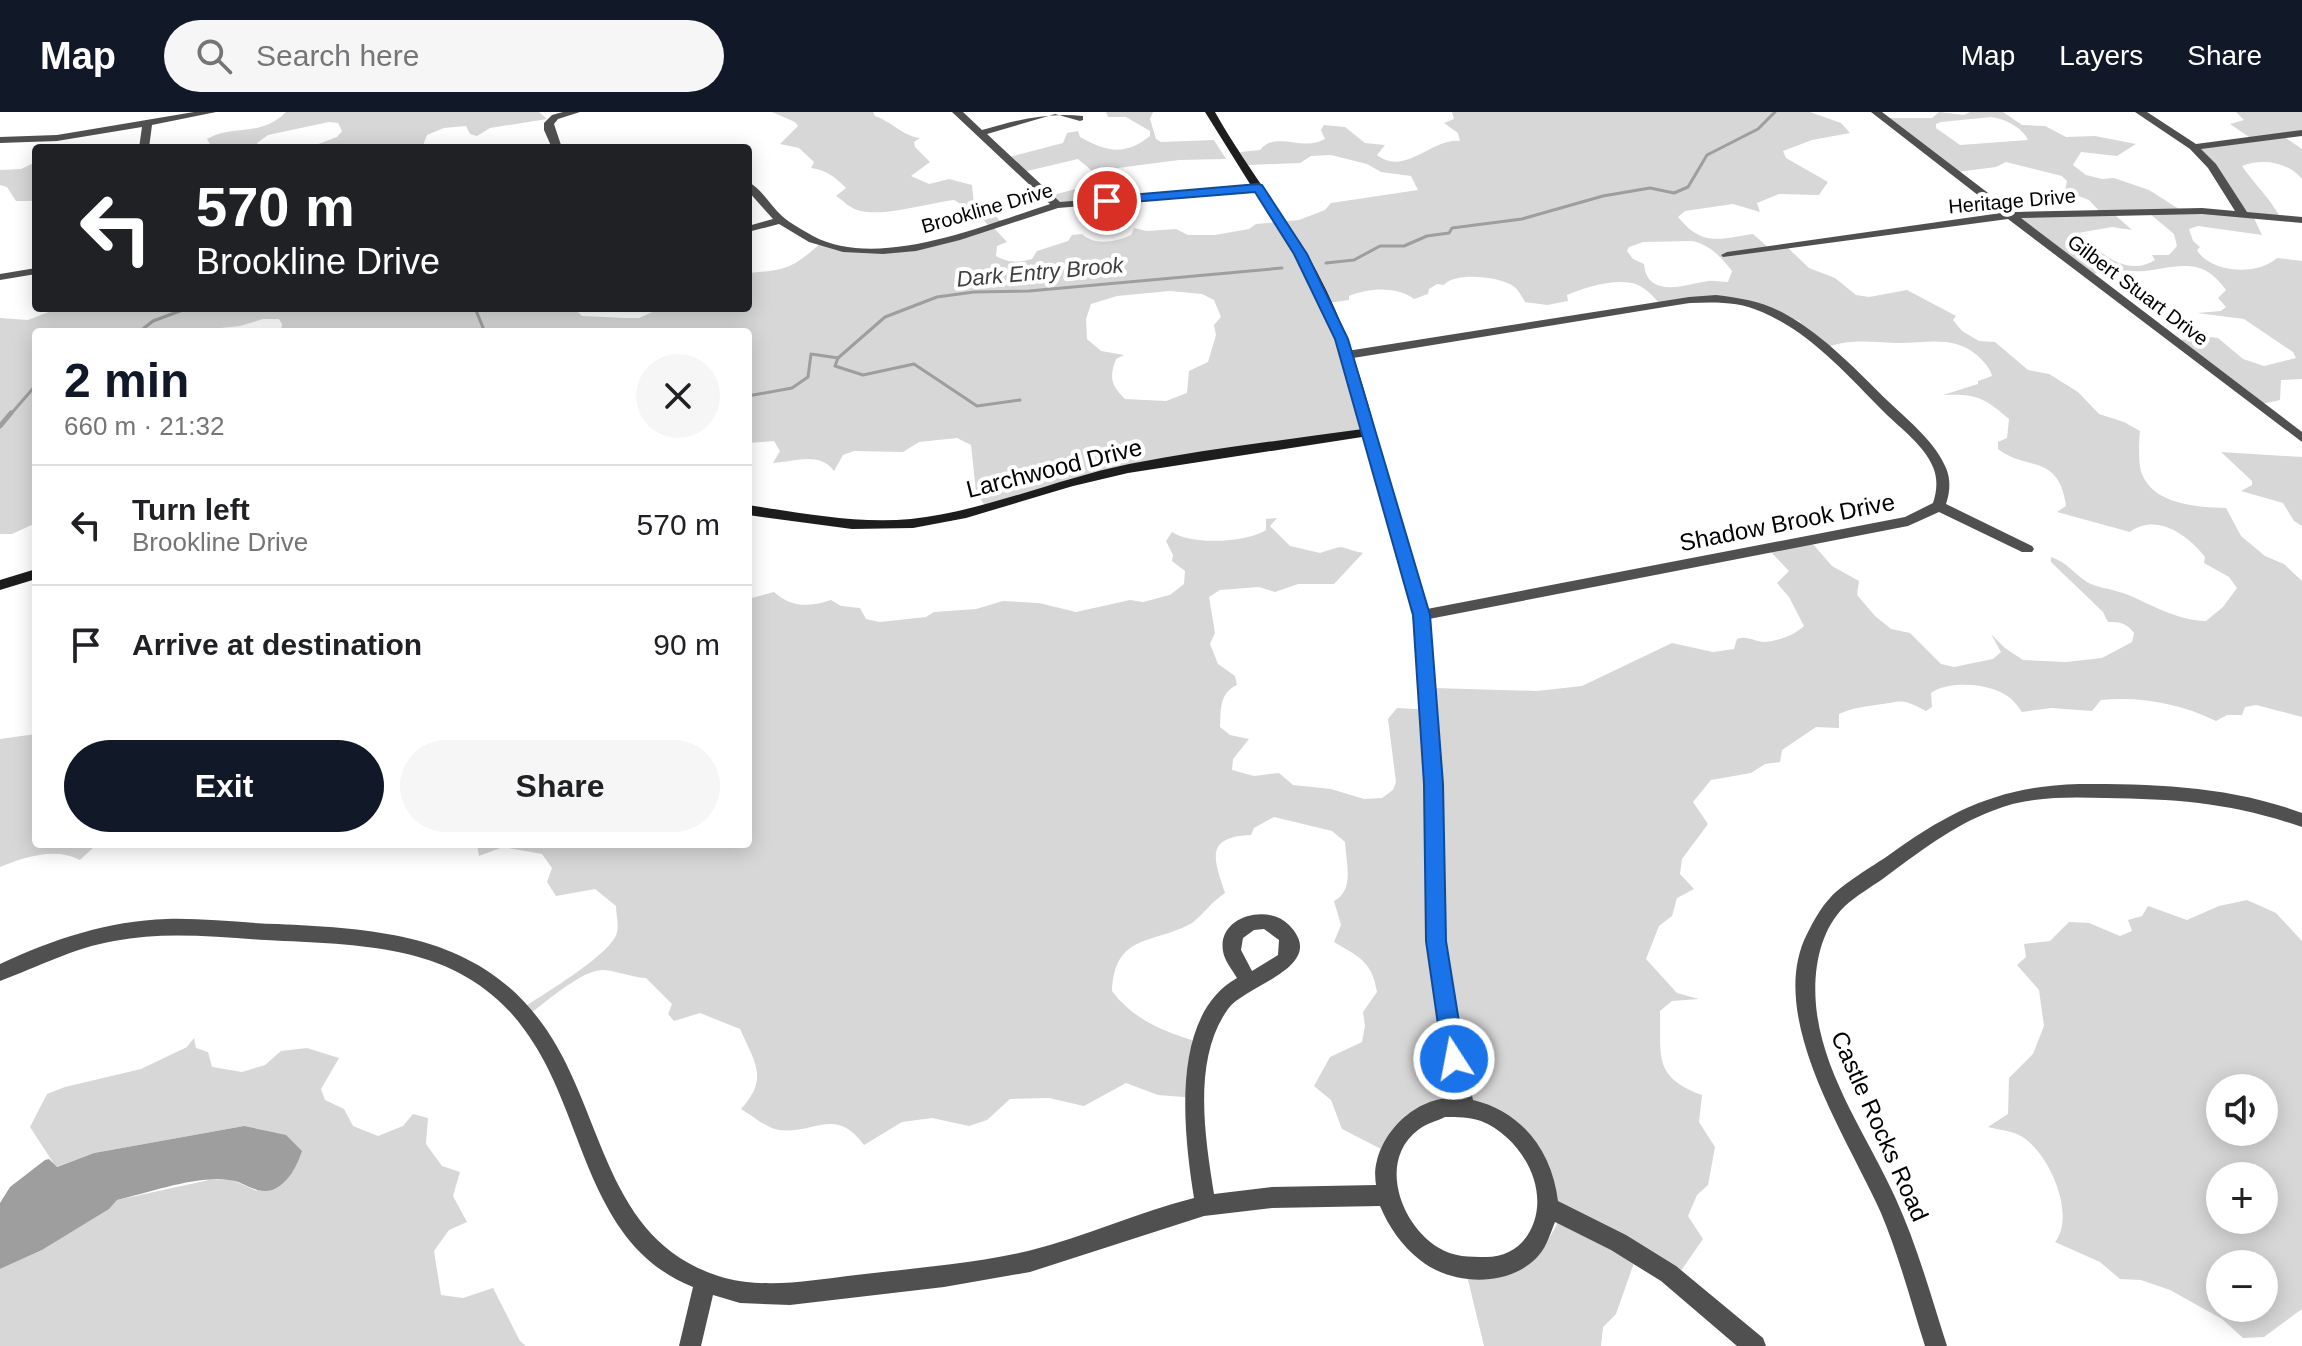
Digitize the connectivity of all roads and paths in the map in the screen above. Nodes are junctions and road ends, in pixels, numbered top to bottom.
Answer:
1 (211, 112) edge
2 (575, 112) edge
3 (957, 112) edge
4 (1052, 112) edge
5 (1058, 112) edge
6 (1210, 112) edge
7 (1876, 112) edge
8 (2140, 112) edge
9 (1080, 118) dead end
10 (147, 123) junction
11 (981, 133) junction
12 (2302, 133) edge
13 (0, 140) edge
14 (144, 144) edge
15 (555, 144) edge
16 (2194, 147) junction
17 (752, 188) edge
18 (1258, 188) junction
19 (1057, 205) junction
20 (2242, 213) junction
21 (2011, 215) junction
22 (780, 220) junction
23 (2302, 220) edge
24 (752, 228) edge
25 (1727, 255) dead end
26 (32, 272) edge
27 (0, 277) edge
28 (1347, 355) junction
29 (1370, 432) junction
30 (2302, 438) edge
31 (1939, 506) junction
32 (752, 511) edge
33 (2027, 549) dead end
34 (32, 575) edge
35 (0, 585) edge
36 (1421, 615) junction
37 (2302, 820) edge
38 (0, 973) edge
39 (1248, 981) dead end
40 (1465, 1107) junction
41 (1387, 1195) junction
42 (1206, 1206) junction
43 (1549, 1208) junction
44 (705, 1282) junction
45 (690, 1346) edge
46 (1755, 1346) edge
47 (1936, 1346) edge

1 - 10 street
2 - 15 street
3 - 11 street
4 - 11 street
5 - 9 street
6 - 18 street
7 - 21 street, Gilbert Stuart Drive
8 - 16 street
10 - 13 street
10 - 14 street
11 - 19 street
12 - 16 street
16 - 20 street
17 - 22 street, Brookline Drive
18 - 19 street, Brookline Drive
18 - 28 street
19 - 22 street, Brookline Drive
20 - 21 street, Heritage Drive
20 - 23 street, Heritage Drive
21 - 25 street, Heritage Drive
21 - 30 street, Gilbert Stuart Drive
22 - 24 street
26 - 27 street
28 - 29 street
28 - 31 street
29 - 32 street, Larchwood Drive
29 - 36 street
31 - 33 street
31 - 36 street, Shadow Brook Drive
34 - 35 street
36 - 40 street
37 - 47 street, Castle Rocks Road
38 - 44 street
39 - 42 street
40 - 41 street
40 - 43 street
41 - 42 street
41 - 43 street
42 - 44 street
43 - 46 street
44 - 45 street

